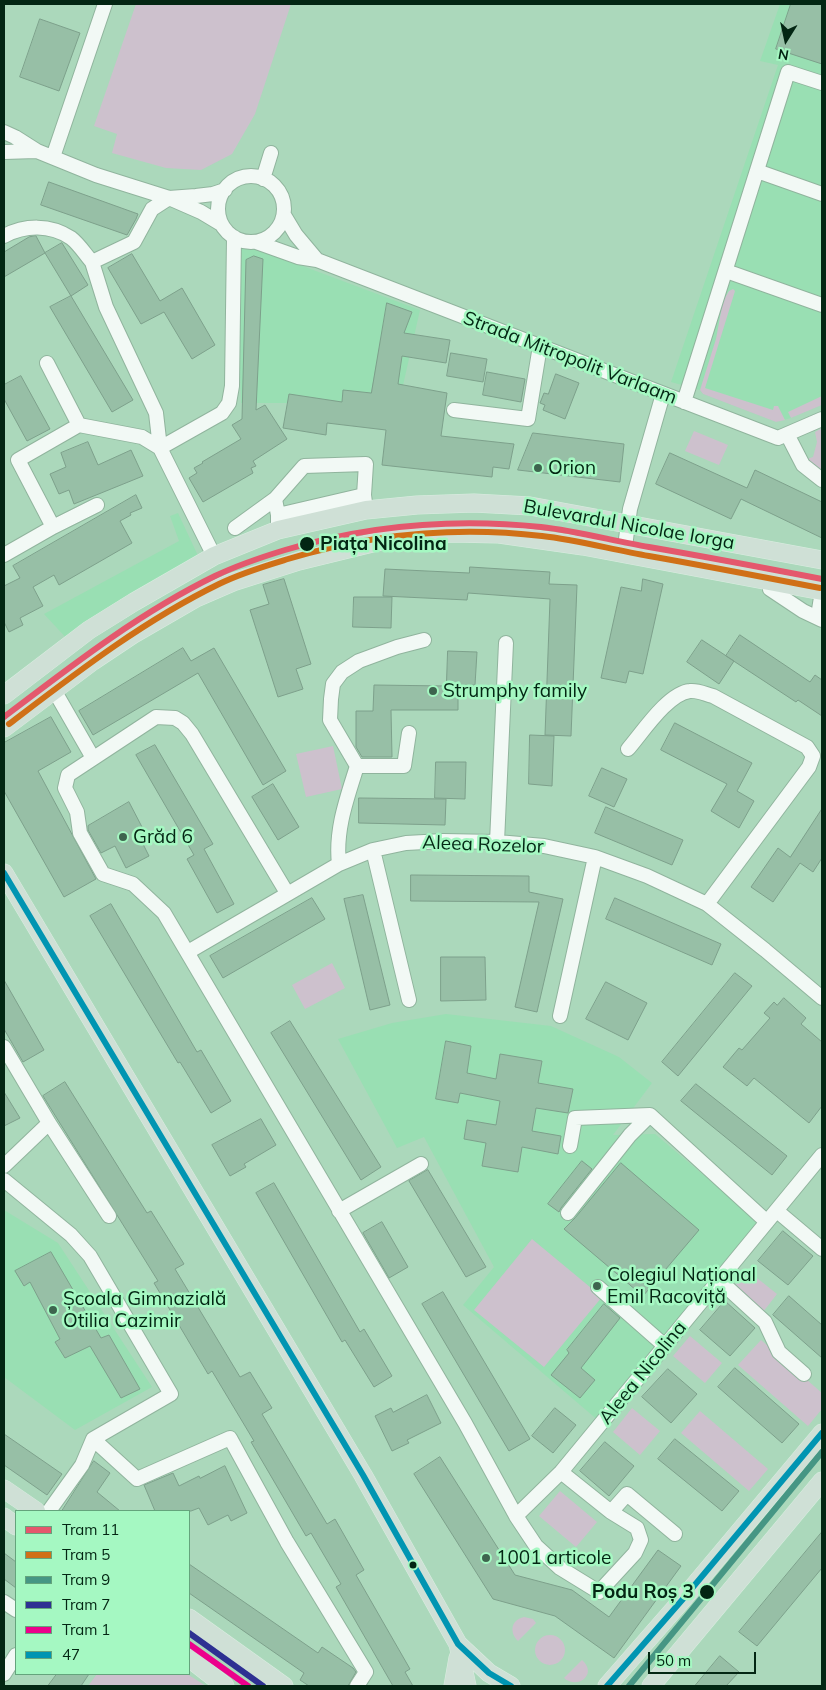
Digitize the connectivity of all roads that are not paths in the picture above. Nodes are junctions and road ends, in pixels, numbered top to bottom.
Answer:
1 (105, 4) edge
2 (822, 83) edge
3 (4, 132) edge
4 (37, 150) junction
5 (4, 152) edge
6 (271, 154) dead end
7 (53, 157) junction
8 (757, 171) junction
9 (263, 179) junction
10 (225, 190) junction
11 (822, 194) edge
12 (169, 198) junction
13 (284, 216) junction
14 (221, 224) junction
15 (4, 236) edge
16 (234, 237) junction
17 (256, 242) junction
18 (317, 260) junction
19 (92, 262) junction
20 (726, 271) junction
21 (822, 305) edge
22 (540, 346) junction
23 (47, 362) dead end
24 (663, 394) junction
25 (684, 402) junction
26 (454, 410) dead end
27 (822, 419) edge
28 (80, 425) junction
29 (787, 434) junction
30 (160, 448) junction
31 (822, 480) edge
32 (275, 499) junction
33 (365, 503) junction
34 (97, 505) dead end
35 (278, 522) junction
36 (628, 524) junction
37 (53, 527) junction
38 (235, 528) dead end
39 (624, 554) junction
40 (4, 555) edge
41 (214, 556) junction
42 (822, 560) edge
43 (771, 582) junction
44 (822, 591) edge
45 (820, 618) edge
46 (424, 640) dead end
47 (506, 643) dead end
48 (54, 690) junction
49 (4, 694) edge
50 (4, 728) edge
51 (409, 732) dead end
52 (628, 749) dead end
53 (93, 758) junction
54 (357, 766) junction
55 (497, 842) junction
56 (373, 850) junction
57 (595, 857) junction
58 (339, 864) junction
59 (4, 873) edge
60 (287, 893) junction
61 (707, 904) junction
62 (188, 952) junction
63 (822, 998) edge
64 (409, 1000) dead end
65 (560, 1016) dead end
66 (4, 1047) edge
67 (650, 1115) junction
68 (49, 1123) junction
69 (570, 1146) dead end
70 (822, 1155) edge
71 (421, 1164) dead end
72 (4, 1166) edge
73 (4, 1180) edge
74 (340, 1211) junction
75 (777, 1211) junction
76 (568, 1213) dead end
77 (109, 1216) dead end
78 (767, 1222) junction
79 (822, 1249) edge
80 (719, 1280) junction
81 (598, 1287) dead end
82 (665, 1346) junction
83 (804, 1374) dead end
84 (822, 1434) edge
85 (94, 1439) junction
86 (561, 1472) junction
87 (822, 1481) edge
88 (4, 1489) edge
89 (35, 1510) edge
90 (50, 1510) edge
91 (611, 1512) junction
92 (516, 1516) junction
93 (4, 1517) edge
94 (15, 1525) edge
95 (676, 1534) dead end
96 (4, 1602) edge
97 (15, 1609) edge
98 (190, 1619) edge
99 (459, 1647) junction
100 (15, 1657) edge
101 (190, 1659) edge
102 (4, 1674) edge
103 (226, 1686) edge
104 (284, 1686) edge
105 (357, 1686) edge
106 (453, 1686) edge
107 (467, 1686) edge
108 (511, 1686) edge
109 (607, 1686) edge
110 (651, 1686) edge

1 - 7 street
2 - 8 street
3 - 4 street
4 - 5 street
4 - 7 street
6 - 9 street
7 - 12 street
8 - 11 street
8 - 20 street
9 - 10 street
9 - 13 street, Strada Mitropolit Varlaam
10 - 12 street
10 - 14 street
12 - 14 street
12 - 19 street
13 - 17 street
13 - 18 street, Strada Mitropolit Varlaam
14 - 16 street
15 - 19 street
16 - 17 street, Strada Mitropolit Varlaam
16 - 30 street
17 - 18 street, Strada Mitropolit Varlaam
18 - 22 street, Strada Mitropolit Varlaam
19 - 30 street
20 - 21 street
20 - 25 street
22 - 24 street, Strada Mitropolit Varlaam
22 - 26 street
23 - 28 street
24 - 25 street, Strada Mitropolit Varlaam
24 - 36 street
25 - 29 street, Strada Mitropolit Varlaam
27 - 29 street, Strada Mitropolit Varlaam
28 - 30 street
28 - 37 street
29 - 31 street
30 - 41 street
32 - 33 street
32 - 35 street
32 - 38 street
33 - 35 main road, Bulevardul Nicolae Iorga
33 - 36 main road, Bulevardul Nicolae Iorga
34 - 37 street
35 - 41 main road, Bulevardul Nicolae Iorga
36 - 39 street
36 - 42 main road, Bulevardul Nicolae Iorga
37 - 40 street
39 - 43 main road, Bulevardul Nicolae Iorga
39 - 48 main road, Bulevardul Nicolae Iorga
41 - 49 main road, Bulevardul Nicolae Iorga
43 - 44 main road, Bulevardul Nicolae Iorga
43 - 45 street
44 - 45 street
46 - 54 street
47 - 55 street
48 - 50 main road, Bulevardul Nicolae Iorga
48 - 53 street
51 - 54 street
52 - 61 street
53 - 60 street
53 - 62 street
54 - 58 street
55 - 56 street, Aleea Rozelor
55 - 57 street, Aleea Rozelor
56 - 58 street, Aleea Rozelor
56 - 64 street
57 - 61 street, Aleea Rozelor
57 - 65 street
58 - 60 street, Aleea Rozelor
59 - 99 main road
60 - 62 street, Aleea Rozelor
61 - 63 street, Aleea Rozelor
62 - 74 street
66 - 68 street
67 - 69 street
67 - 76 street
67 - 78 street
68 - 72 street
68 - 77 street
70 - 75 street, Aleea Nicolina
71 - 74 street
73 - 85 street
74 - 92 street
75 - 78 street, Aleea Nicolina
75 - 79 street
78 - 80 street, Aleea Nicolina
80 - 82 street, Aleea Nicolina
80 - 83 street
81 - 82 street
82 - 86 street, Aleea Nicolina
84 - 109 main road
85 - 90 street
85 - 105 street
86 - 91 street
86 - 92 street, Aleea Nicolina
87 - 110 main road
88 - 89 main road
91 - 92 street
91 - 95 street
93 - 94 main road
96 - 97 street
98 - 104 main road
99 - 106 main road
99 - 107 main road
99 - 108 main road
100 - 102 street
101 - 103 main road

